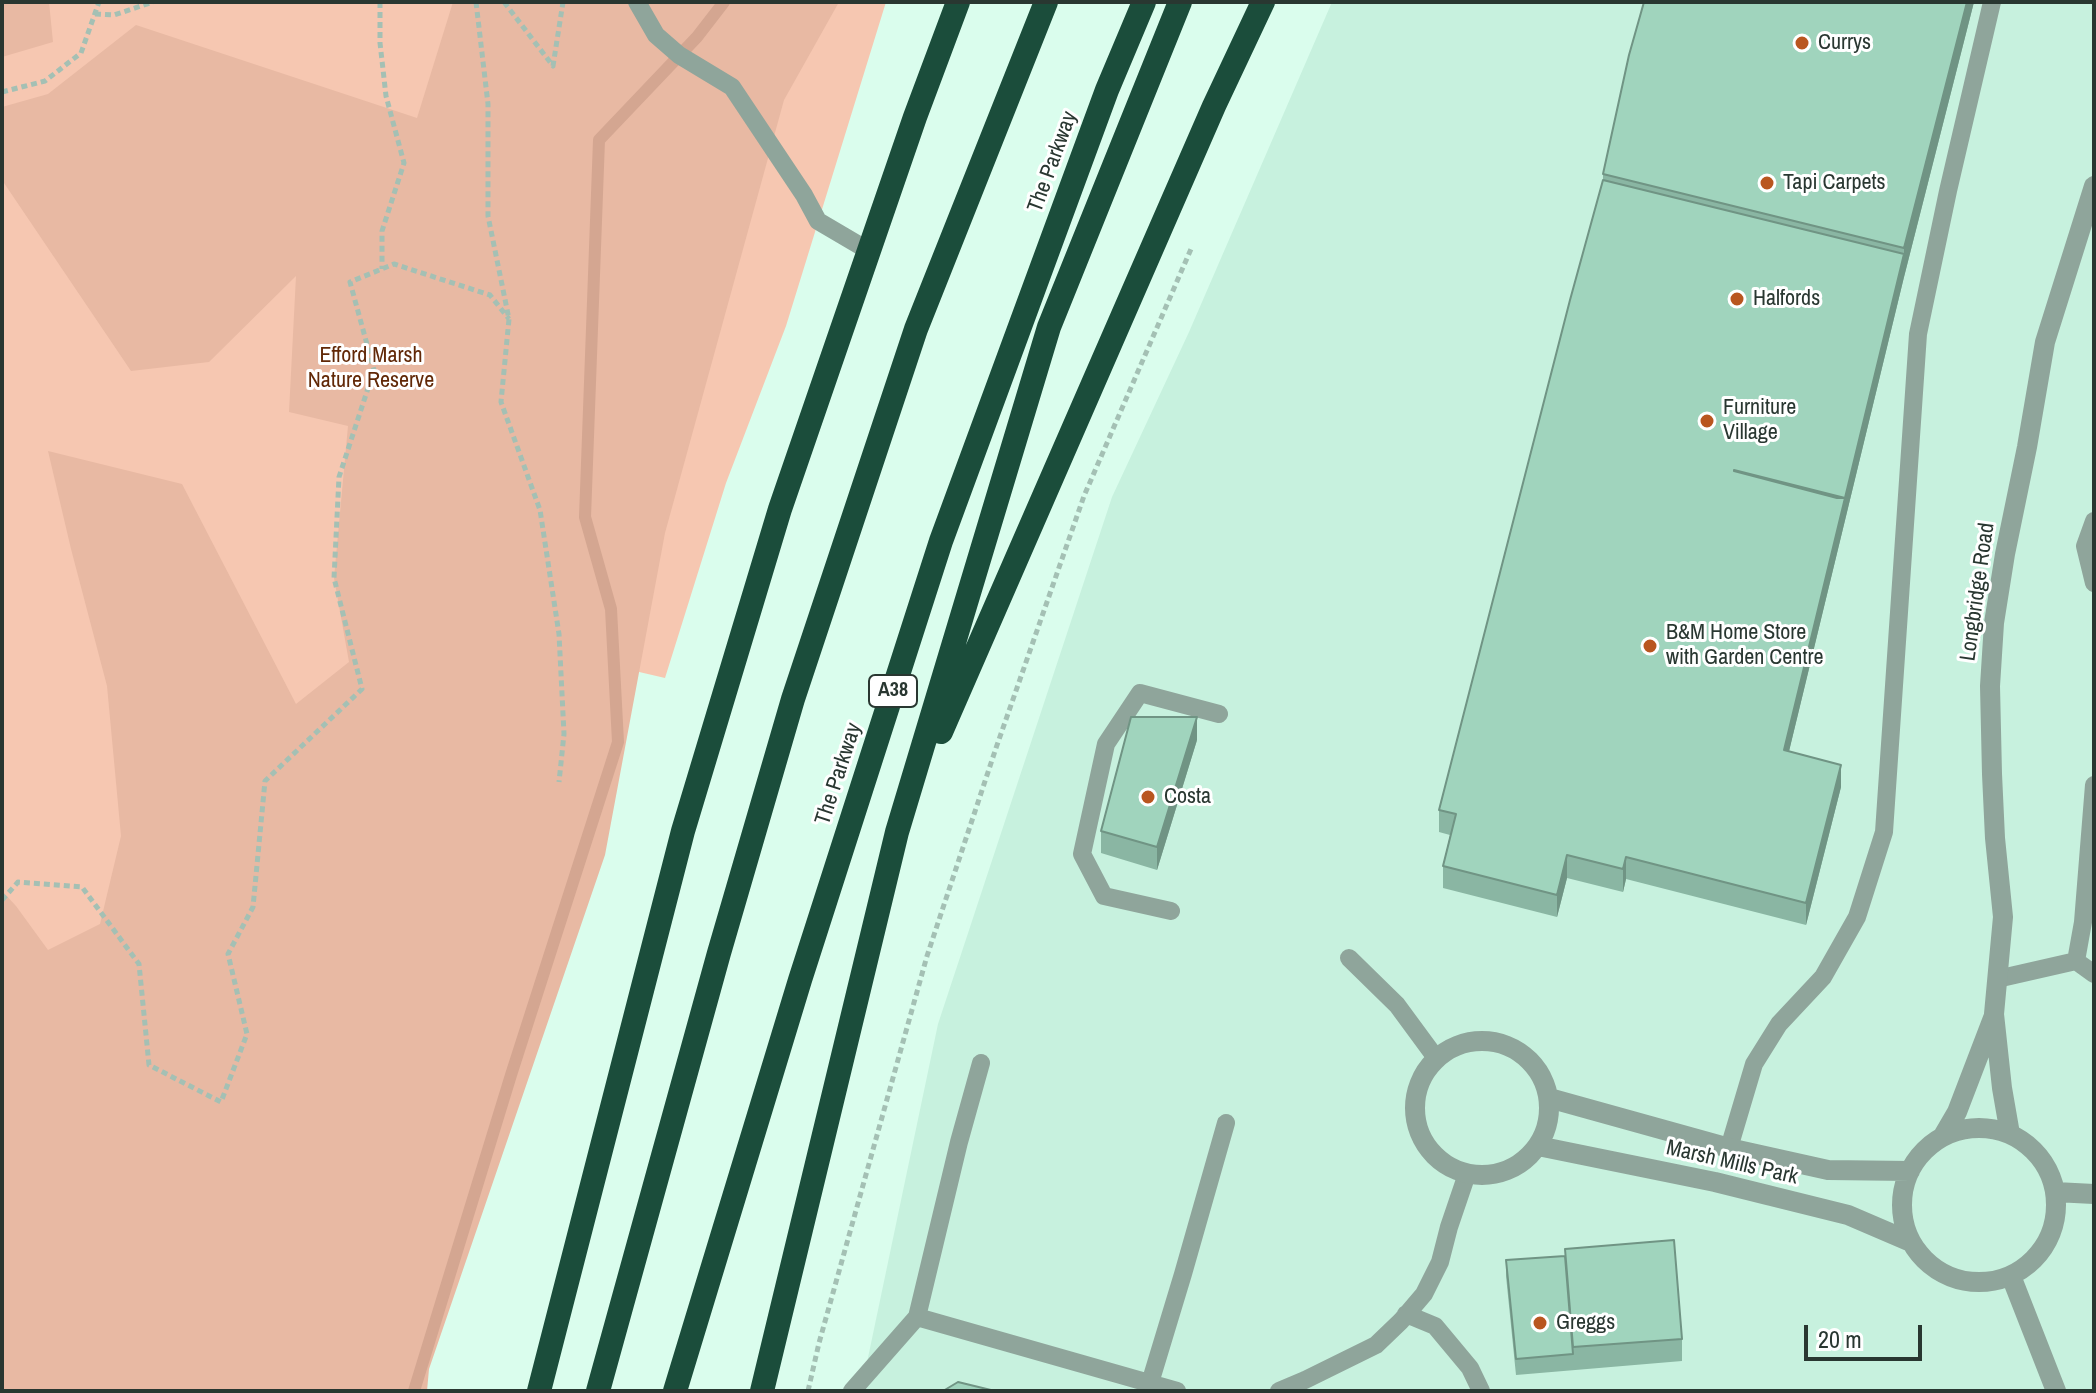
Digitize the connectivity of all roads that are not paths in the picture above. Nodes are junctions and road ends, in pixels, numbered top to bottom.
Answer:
1 (637, 2) edge
2 (958, 2) edge
3 (1046, 2) edge
4 (1144, 2) edge
5 (1180, 2) edge
6 (1263, 2) edge
7 (1992, 2) edge
8 (2094, 186) edge
9 (869, 251) junction
10 (2094, 521) edge
11 (2094, 583) edge
12 (1219, 714) dead end
13 (2094, 785) edge
14 (897, 832) junction
15 (1171, 911) dead end
16 (1349, 958) dead end
17 (2076, 961) junction
18 (2094, 974) edge
19 (1997, 979) junction
20 (1994, 1014) junction
21 (1436, 1058) junction
22 (981, 1063) dead end
23 (1549, 1098) junction
24 (1226, 1123) dead end
25 (2010, 1134) junction
26 (1943, 1136) junction
27 (1538, 1146) junction
28 (1729, 1148) junction
29 (1910, 1171) junction
30 (1467, 1174) junction
31 (2055, 1192) junction
32 (2094, 1194) edge
33 (1911, 1242) junction
34 (2011, 1276) junction
35 (1406, 1314) junction
36 (917, 1317) junction
37 (1150, 1383) junction
38 (539, 1391) edge
39 (598, 1391) edge
40 (675, 1391) edge
41 (762, 1391) edge
42 (852, 1391) edge
43 (1176, 1391) edge
44 (1279, 1391) edge
45 (1481, 1391) edge
46 (2056, 1391) edge

1 - 9 lane
2 - 9 highway
3 - 39 highway
4 - 40 highway, The Parkway / A38
5 - 14 highway, A38
6 - 14 highway, A38
7 - 28 lane
8 - 19 street, Longbridge Road
9 - 38 highway
10 - 11 lane
12 - 15 lane
13 - 17 lane
14 - 41 highway, A38
16 - 21 lane
17 - 18 lane
17 - 19 lane
19 - 20 street, Longbridge Road
20 - 25 street, Longbridge Road
20 - 26 street, Longbridge Road
21 - 23 street
21 - 30 street
22 - 36 lane
23 - 27 street
23 - 28 street, Marsh Mills Park
24 - 37 lane
25 - 26 street
25 - 31 street
26 - 29 street
27 - 30 street
27 - 33 street, Marsh Mills Park
28 - 29 street, Marsh Mills Park
29 - 33 street
30 - 35 lane
31 - 32 street
31 - 34 street
33 - 34 street
34 - 46 street
35 - 44 lane
35 - 45 lane
36 - 37 lane
36 - 42 lane
37 - 43 lane

